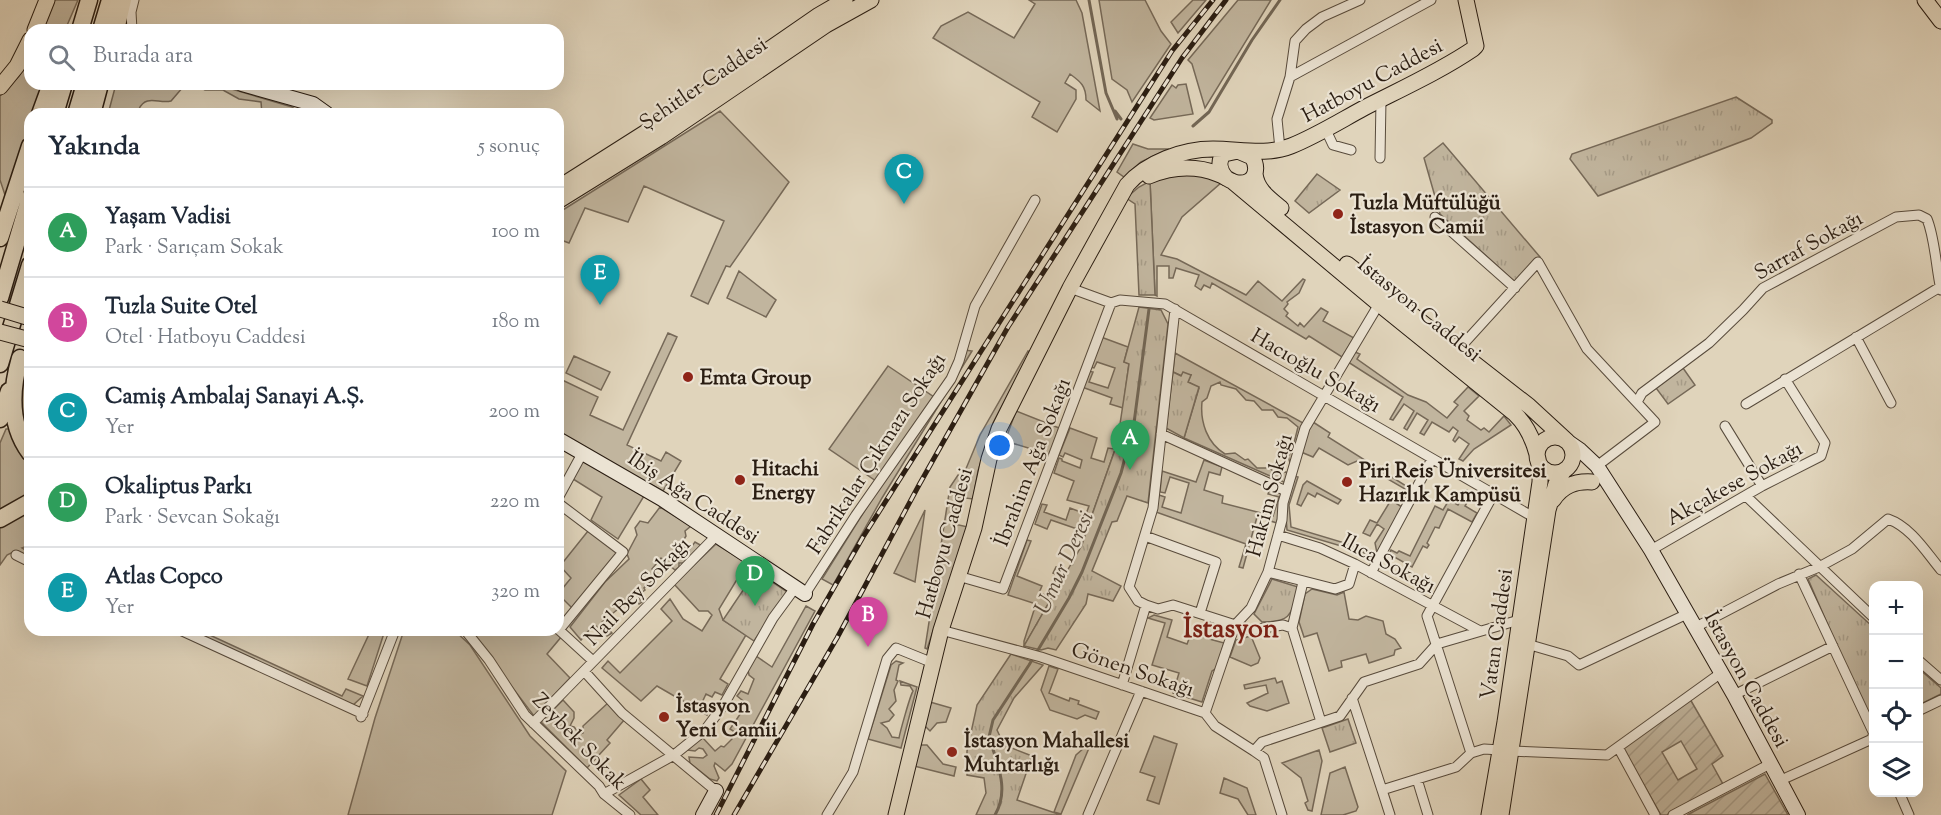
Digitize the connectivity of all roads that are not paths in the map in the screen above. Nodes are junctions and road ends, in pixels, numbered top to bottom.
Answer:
1 (47, 0) edge
2 (110, 0) edge
3 (123, 0) edge
4 (134, 0) edge
5 (845, 0) edge
6 (871, 0) edge
7 (1360, 0) edge
8 (1431, 0) edge
9 (1466, 0) edge
10 (1925, 0) edge
11 (88, 1) edge
12 (1941, 21) edge
13 (37, 24) edge
14 (80, 24) edge
15 (103, 24) edge
16 (117, 24) edge
17 (132, 24) edge
18 (24, 52) edge
19 (1290, 77) junction
20 (0, 87) edge
21 (49, 90) edge
22 (62, 90) edge
23 (83, 90) edge
24 (99, 90) edge
25 (100, 90) edge
26 (263, 90) edge
27 (1381, 100) junction
28 (42, 108) edge
29 (57, 108) edge
30 (78, 108) edge
31 (94, 108) edge
32 (99, 108) edge
33 (319, 108) edge
34 (1325, 128) junction
35 (1287, 147) junction
36 (1351, 150) dead end
37 (1238, 151) junction
38 (1380, 158) dead end
39 (24, 164) edge
40 (1256, 172) junction
41 (1229, 180) junction
42 (564, 184) edge
43 (564, 197) edge
44 (0, 199) edge
45 (1118, 199) junction
46 (1035, 200) dead end
47 (24, 217) edge
48 (1435, 217) dead end
49 (0, 232) edge
50 (0, 238) edge
51 (24, 285) edge
52 (1070, 288) junction
53 (1515, 288) junction
54 (1941, 289) edge
55 (0, 298) edge
56 (1111, 303) junction
57 (1379, 304) junction
58 (0, 309) edge
59 (1175, 309) junction
60 (24, 316) edge
61 (0, 332) edge
62 (1856, 337) junction
63 (24, 338) edge
64 (24, 345) edge
65 (1457, 351) junction
66 (20, 358) junction
67 (0, 364) edge
68 (1785, 379) junction
69 (1323, 396) junction
70 (1636, 402) junction
71 (1891, 403) dead end
72 (1746, 404) dead end
73 (0, 419) edge
74 (1725, 426) dead end
75 (1161, 434) junction
76 (1567, 441) junction
77 (24, 442) edge
78 (564, 442) edge
79 (583, 452) junction
80 (1537, 458) junction
81 (1432, 459) junction
82 (1598, 466) junction
83 (1563, 472) junction
84 (1593, 482) junction
85 (1762, 486) junction
86 (564, 487) edge
87 (1286, 491) junction
88 (1492, 495) junction
89 (1746, 496) junction
90 (1621, 502) junction
91 (24, 505) edge
92 (564, 508) edge
93 (1541, 514) junction
94 (0, 519) edge
95 (1278, 535) junction
96 (716, 536) junction
97 (1144, 536) junction
98 (1651, 550) junction
99 (16, 555) dead end
100 (24, 559) edge
101 (1355, 564) junction
102 (1819, 567) junction
103 (1941, 570) edge
104 (1268, 572) junction
105 (1371, 573) junction
106 (1799, 574) junction
107 (958, 576) junction
108 (1303, 582) junction
109 (800, 591) junction
110 (1146, 605) junction
111 (1431, 606) junction
112 (1200, 613) junction
113 (1869, 613) edge
114 (1687, 614) junction
115 (1519, 620) junction
116 (564, 623) edge
117 (1235, 625) junction
118 (1292, 628) junction
119 (1694, 628) junction
120 (941, 630) junction
121 (1480, 631) junction
122 (564, 634) edge
123 (193, 636) edge
124 (393, 636) edge
125 (473, 636) edge
126 (1437, 644) junction
127 (1527, 644) junction
128 (1833, 646) junction
129 (593, 661) junction
130 (933, 663) junction
131 (1923, 664) edge
132 (584, 671) junction
133 (1721, 673) junction
134 (1941, 680) edge
135 (1122, 685) junction
136 (1141, 691) junction
137 (1734, 695) junction
138 (1352, 698) junction
139 (1941, 700) edge
140 (1923, 709) edge
141 (1205, 713) junction
142 (1322, 722) junction
143 (533, 723) junction
144 (1869, 724) edge
145 (1869, 740) edge
146 (1618, 747) junction
147 (1506, 750) junction
148 (1254, 751) junction
149 (1471, 753) junction
150 (674, 755) junction
151 (1770, 764) junction
152 (1417, 779) junction
153 (1779, 781) junction
154 (1382, 790) junction
155 (716, 791) joint
156 (604, 794) junction
157 (1901, 797) edge
158 (1653, 814) edge
159 (630, 815) edge
160 (703, 815) edge
161 (827, 815) edge
162 (896, 815) edge
163 (1088, 815) edge
164 (1282, 815) edge
165 (1389, 815) edge
166 (1428, 815) edge
167 (1489, 815) edge
168 (1501, 815) edge
169 (1673, 815) edge
170 (1798, 815) edge
171 (1909, 815) edge

1 - 13 main road
2 - 15 highway
3 - 16 highway
4 - 17 street
5 - 42 main road, Şehitler Caddesi
6 - 43 main road, Şehitler Caddesi
7 - 19 street
8 - 19 street
9 - 27 main road, Hatboyu Caddesi
10 - 12 main road
11 - 14 highway
18 - 20 main road
19 - 35 street
21 - 28 highway
22 - 29 highway
23 - 30 highway
24 - 31 highway
25 - 32 highway
26 - 33 street
27 - 34 main road, Hatboyu Caddesi
27 - 38 street
34 - 35 main road, Hatboyu Caddesi
34 - 36 street
35 - 37 main road, Hatboyu Caddesi
35 - 40 main road
37 - 40 main road
37 - 41 main road
37 - 45 main road, Hatboyu Caddesi
39 - 50 highway
40 - 41 main road
40 - 65 main road, İstasyon Caddesi
41 - 45 main road, Hatboyu Caddesi
41 - 57 main road, İstasyon Caddesi
44 - 49 highway
45 - 52 main road, Hatboyu Caddesi
46 - 109 street, Fabrikalar Çıkmazı Sokağı
47 - 55 highway
48 - 53 street
51 - 67 highway
52 - 56 street, Hacıoğlu Sokağı
52 - 107 main road, Hatboyu Caddesi
53 - 65 street
53 - 70 street
54 - 62 street
54 - 70 street, Sarraf Sokağı
56 - 59 street, Hacıoğlu Sokağı
56 - 107 street, İbrahim Ağa Sokağı
57 - 69 street, Hakim Sokağı
57 - 80 main road, İstasyon Caddesi
58 - 60 main road, bridge
59 - 69 street, Hacıoğlu Sokağı
59 - 75 street
61 - 63 main road, bridge
62 - 68 street
62 - 71 street
64 - 66 highway
65 - 76 main road, İstasyon Caddesi
66 - 73 highway
66 - 77 highway
68 - 72 street
68 - 85 street, Akçakese Sokağı
69 - 81 street, Hacıoğlu Sokağı
69 - 87 street, Hakim Sokağı
70 - 82 street
74 - 85 street
75 - 87 street
75 - 97 street
76 - 80 main road
76 - 82 street, İstasyon Caddesi
76 - 83 main road
78 - 79 street, İbiş Ağa Caddesi
79 - 86 street
79 - 96 street, İbiş Ağa Caddesi
80 - 83 main road
80 - 93 main road, Vatan Caddesi
81 - 88 street, Hacıoğlu Sokağı
81 - 105 street
82 - 90 street, İstasyon Caddesi
83 - 84 street
83 - 93 main road, Vatan Caddesi
84 - 90 street
84 - 93 main road
85 - 89 street, Akçakese Sokağı
87 - 95 street, Hakim Sokağı
88 - 93 street, Hacıoğlu Sokağı
88 - 111 street
89 - 98 street, Akçakese Sokağı
89 - 102 street
90 - 98 street, İstasyon Caddesi
91 - 94 highway
92 - 116 street
93 - 115 main road, Vatan Caddesi
93 - 127 main road, Vatan Caddesi
95 - 101 street, Ilıca Sokağı
95 - 104 street, Hakim Sokağı
96 - 109 street, İbiş Ağa Caddesi
96 - 129 street, Nail Bey Sokağı
97 - 110 street
97 - 112 street
98 - 114 street, İstasyon Caddesi
99 - 100 street
101 - 105 street, Ilıca Sokağı
101 - 108 street
102 - 103 street
102 - 106 street
102 - 113 street
104 - 108 street
104 - 117 street, Hakim Sokağı
105 - 111 street, Ilıca Sokağı
106 - 119 street
106 - 128 street
107 - 120 main road, Hatboyu Caddesi
108 - 118 street
109 - 150 street, Fabrikalar Çıkmazı Sokağı
110 - 112 street
110 - 135 street
111 - 121 street, Ilıca Sokağı
111 - 126 street
112 - 117 street
114 - 119 street, İstasyon Caddesi
114 - 127 street
115 - 121 street
115 - 147 main road, Vatan Caddesi
117 - 118 street
117 - 141 street
118 - 142 street
119 - 133 street, İstasyon Caddesi
120 - 130 main road, Hatboyu Caddesi
120 - 135 street, Gönen Sokağı
121 - 126 street
122 - 129 street
123 - 124 street
125 - 143 street, Zeybek Sokak
126 - 138 street
126 - 149 street
127 - 147 main road, Vatan Caddesi
128 - 137 street
128 - 144 street
129 - 132 street, Nail Bey Sokağı
130 - 161 street
130 - 162 main road, Hatboyu Caddesi
131 - 134 street
132 - 143 street, Nail Bey Sokağı
132 - 150 street
133 - 137 street, İstasyon Caddesi
133 - 146 street
135 - 136 street, Gönen Sokağı
136 - 141 street, Gönen Sokağı
136 - 163 street
137 - 151 street, İstasyon Caddesi
138 - 142 street
138 - 154 street
139 - 140 street
141 - 148 street, Gönen Sokağı
142 - 148 street
143 - 156 street, Zeybek Sokak
145 - 153 street
146 - 147 street
146 - 158 street
147 - 149 street
147 - 167 main road, Vatan Caddesi
147 - 168 main road, Vatan Caddesi
148 - 164 street
149 - 152 street
150 - 155 street
150 - 156 street, Fabrikalar Çıkmazı Sokağı
151 - 153 street, İstasyon Caddesi
151 - 169 street
152 - 154 street
152 - 166 street
153 - 170 street, İstasyon Caddesi
154 - 165 street
155 - 160 street
156 - 159 street, Zeybek Sokak
157 - 171 street

